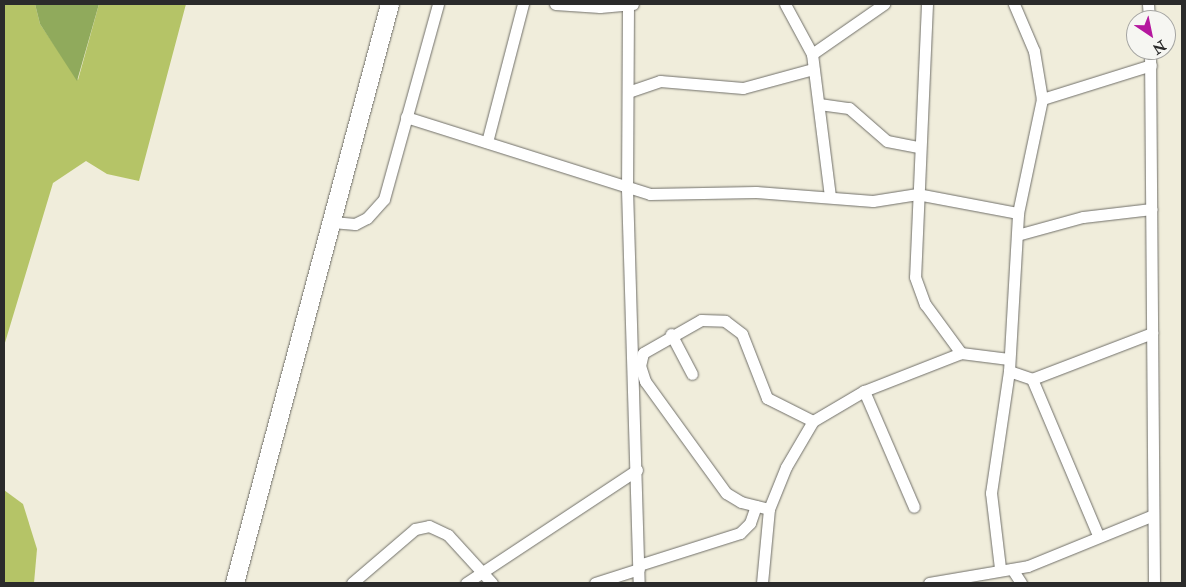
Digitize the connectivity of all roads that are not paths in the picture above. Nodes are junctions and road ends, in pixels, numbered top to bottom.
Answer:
1 (390, 4) edge
2 (438, 4) edge
3 (523, 4) edge
4 (555, 4) edge
5 (630, 4) edge
6 (786, 4) edge
7 (928, 4) edge
8 (1014, 4) edge
9 (878, 5) edge
10 (812, 54) junction
11 (1150, 60) edge
12 (1150, 65) junction
13 (813, 69) junction
14 (628, 92) junction
15 (1042, 99) junction
16 (819, 104) junction
17 (406, 117) junction
18 (487, 142) junction
19 (918, 147) junction
20 (627, 189) junction
21 (917, 194) junction
22 (830, 197) junction
23 (1152, 209) junction
24 (1018, 213) junction
25 (332, 222) junction
26 (1017, 235) junction
27 (1152, 333) junction
28 (671, 334) junction
29 (961, 353) junction
30 (1009, 365) junction
31 (692, 374) dead end
32 (1032, 379) junction
33 (864, 391) junction
34 (813, 421) junction
35 (637, 470) junction
36 (756, 506) junction
37 (914, 507) dead end
38 (769, 509) junction
39 (1151, 516) junction
40 (1098, 535) junction
41 (639, 567) junction
42 (1000, 568) junction
43 (1012, 569) junction
44 (481, 570) junction
45 (949, 581) edge
46 (235, 583) edge
47 (352, 583) edge
48 (466, 583) edge
49 (492, 583) edge
50 (595, 583) edge
51 (639, 583) edge
52 (762, 583) edge
53 (929, 583) edge
54 (1021, 583) edge
55 (1154, 583) edge

1 - 25 main road
2 - 17 street
3 - 18 street
4 - 5 street
5 - 14 street
6 - 10 street
7 - 19 street
8 - 15 street
9 - 10 street
10 - 13 street
11 - 12 street
12 - 15 street
12 - 23 street
13 - 14 street
13 - 16 street
14 - 20 street
15 - 24 street
16 - 19 street
16 - 22 street
17 - 18 street
17 - 25 street
18 - 20 street
19 - 21 street
20 - 22 street
20 - 35 street
21 - 22 street
21 - 24 street
21 - 29 street
23 - 26 street
23 - 27 street
24 - 26 street
25 - 46 main road
26 - 30 street
27 - 32 street
27 - 39 street
28 - 31 street
28 - 34 street
28 - 36 street
29 - 30 street
29 - 33 street
30 - 32 street
30 - 42 street
32 - 40 street
33 - 34 street
33 - 37 street
34 - 38 street
35 - 41 street
35 - 44 street
36 - 38 street
36 - 41 street
38 - 52 street
39 - 40 street
39 - 55 street
40 - 43 street
41 - 50 street
41 - 51 street
42 - 43 street
42 - 45 street
43 - 54 street
44 - 47 street
44 - 48 street
44 - 49 street
45 - 53 street

